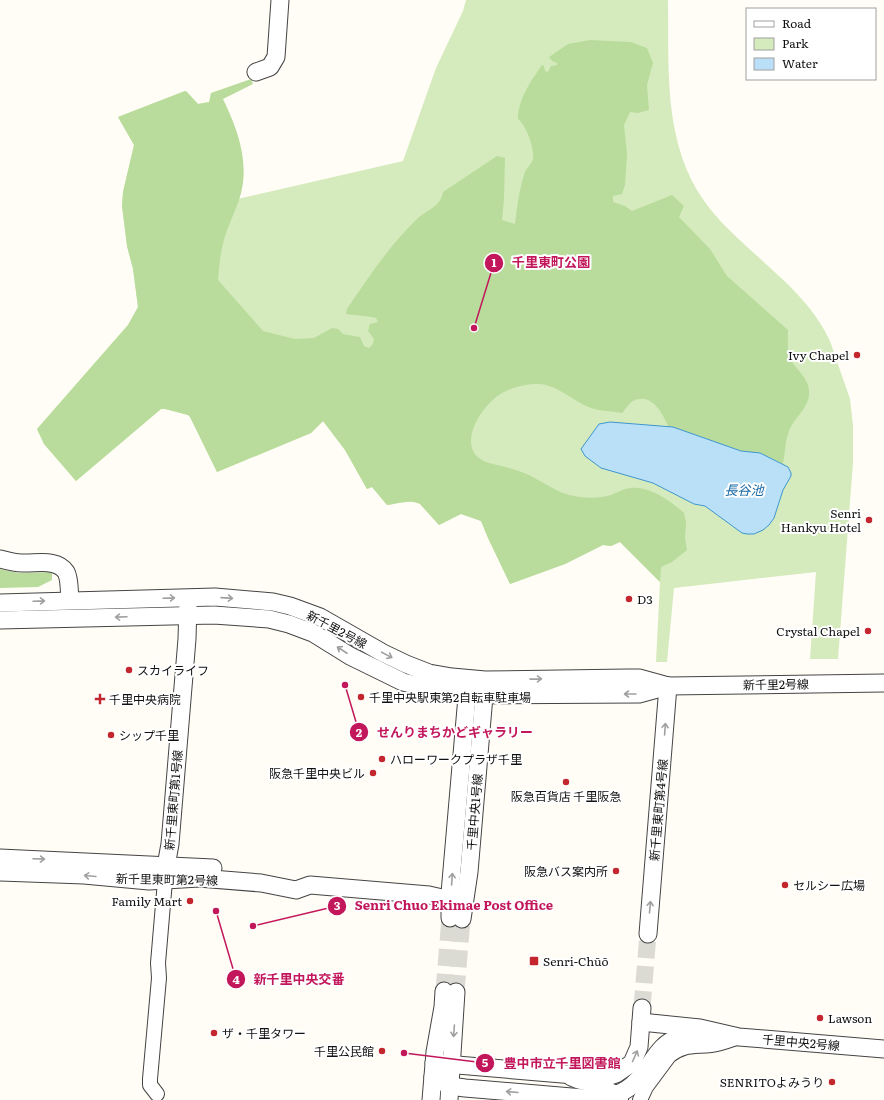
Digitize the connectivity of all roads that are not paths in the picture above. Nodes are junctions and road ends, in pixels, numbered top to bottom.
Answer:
1 (280, 0) edge
2 (256, 72) dead end
3 (0, 559) edge
4 (188, 598) junction
5 (70, 600) junction
6 (0, 603) edge
7 (188, 615) junction
8 (0, 620) edge
9 (884, 684) edge
10 (668, 686) junction
11 (476, 688) junction
12 (0, 858) edge
13 (0, 872) edge
14 (165, 873) junction
15 (457, 910) joint
16 (648, 934) tunnel mouth
17 (642, 1015) junction
18 (719, 1033) junction
19 (739, 1037) junction
20 (884, 1049) edge
21 (650, 1063) junction
22 (451, 1065) junction
23 (434, 1070) junction
24 (562, 1074) junction
25 (449, 1093) edge
26 (157, 1094) dead end
27 (613, 1098) edge
28 (431, 1100) edge
29 (633, 1100) edge
30 (640, 1100) edge

1 - 2 street
3 - 5 street
5 -> 4 street, 新千里2号線
4 - 7 street, 新千里東町第1号線
4 -> 11 street, 新千里2号線
6 -> 5 street, 新千里2号線
7 -> 8 street, 新千里2号線
11 -> 7 street, 新千里2号線
7 - 14 street, 新千里東町第1号線
9 - 10 street, 新千里2号線
10 - 11 street, 新千里2号線
16 -> 10 street, 新千里東町第4号線
11 - 15 street, 千里中央1号線
12 -> 14 street, 新千里東町第1号線
14 -> 13 street, 新千里東町第2号線
14 - 15 street, 新千里東町第2号線
14 - 26 street
17 - 18 street, 千里中央2号線
17 - 21 street
24 -> 17 street
18 - 19 street, 千里中央2号線
18 - 21 street, 千里中央2号線
19 - 20 street, 千里中央2号線
19 - 30 street
21 - 27 street, 千里中央2号線
21 - 29 street
22 - 23 street
23 -> 22 street
22 - 24 street
22 - 25 street
23 - 25 street, 千里中央2号線
23 - 28 street
24 - 27 street
27 -> 25 street, 千里中央2号線

